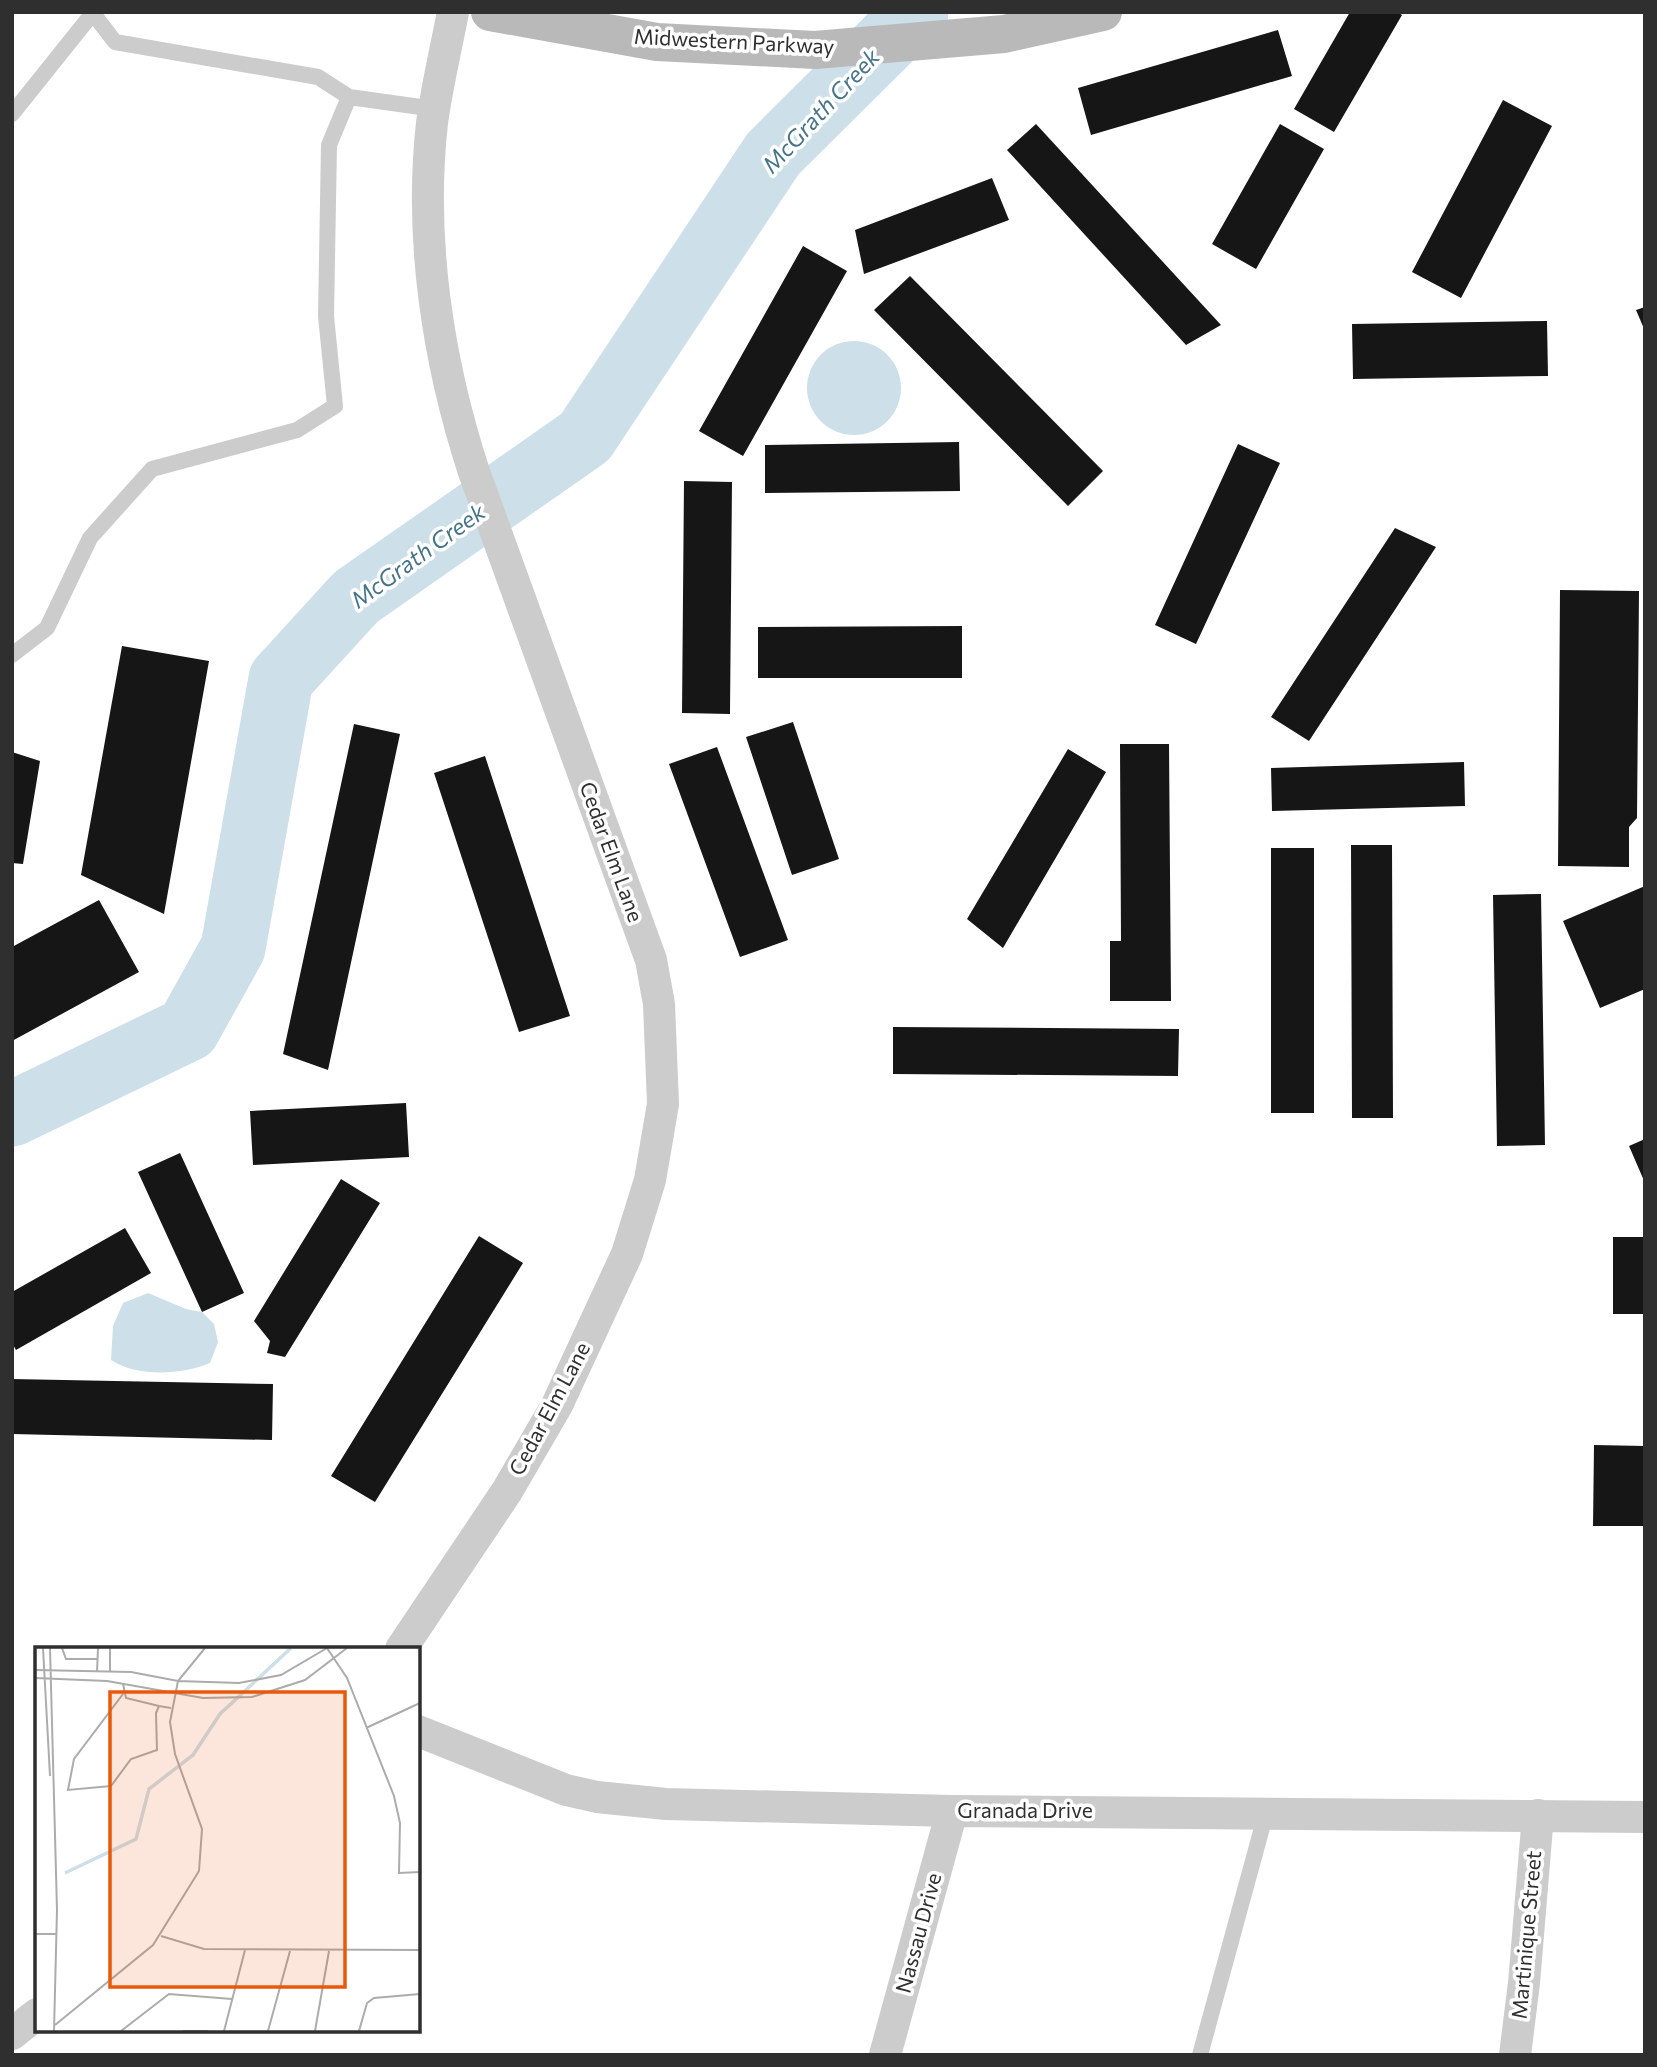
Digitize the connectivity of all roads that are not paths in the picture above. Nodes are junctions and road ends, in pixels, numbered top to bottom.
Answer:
1 (453, 12) edge
2 (490, 12) edge
3 (1103, 12) edge
4 (92, 13) edge
5 (349, 97) junction
6 (435, 109) junction
7 (12, 114) edge
8 (12, 655) edge
9 (402, 1647) edge
10 (420, 1732) edge
11 (952, 1811) junction
12 (1266, 1813) junction
13 (1538, 1815) junction
14 (1645, 1817) edge
15 (35, 2016) edge
16 (12, 2035) edge
17 (885, 2055) edge
18 (1200, 2055) edge
19 (1515, 2055) edge

1 - 6 street, Cedar Elm Lane
2 - 3 main road, Midwestern Parkway
4 - 5 lane
4 - 7 lane
5 - 6 lane
5 - 8 lane
6 - 9 street, Cedar Elm Lane
10 - 11 street, Granada Drive
11 - 12 street, Granada Drive
11 - 17 street, Nassau Drive
12 - 13 street, Granada Drive
12 - 18 lane
13 - 14 street, Granada Drive
13 - 19 street, Martinique Street
15 - 16 street

